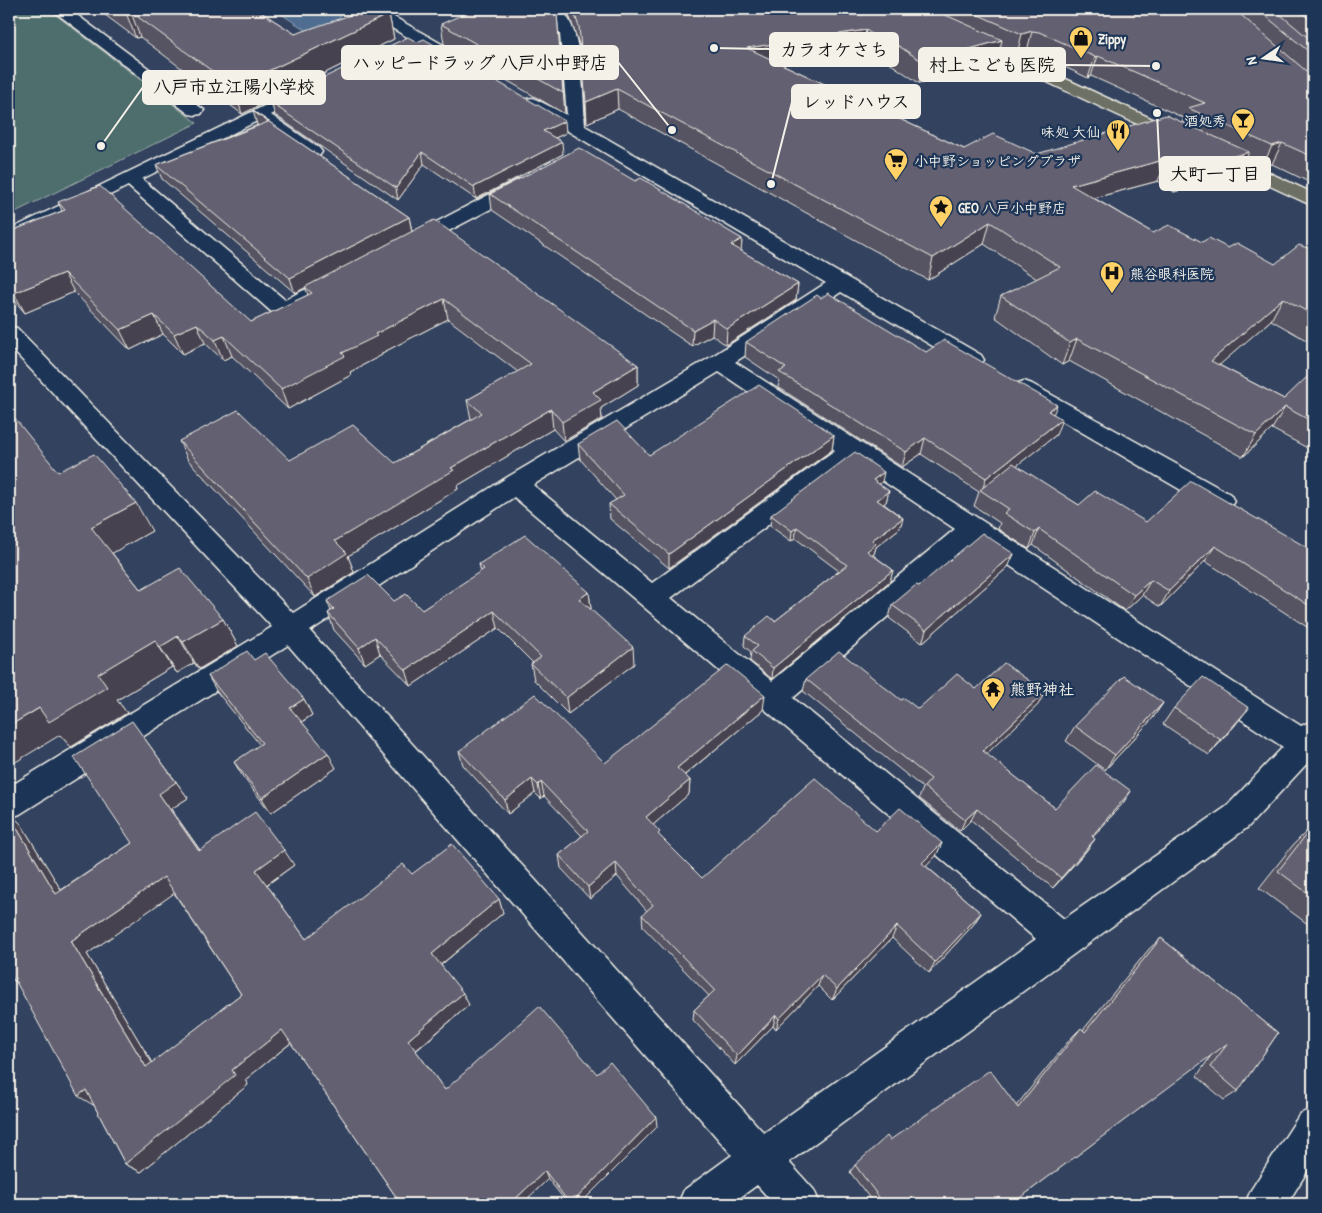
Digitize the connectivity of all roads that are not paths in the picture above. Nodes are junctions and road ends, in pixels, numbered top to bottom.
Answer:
1 (60, 9) edge
2 (370, 9) edge
3 (552, 9) edge
4 (902, 9) edge
5 (468, 65) edge
6 (320, 84) edge
7 (518, 94) edge
8 (195, 110) dead end
9 (258, 114) junction
10 (576, 128) junction
11 (324, 160) edge
12 (542, 175) edge
13 (130, 178) junction
14 (1313, 200) edge
15 (413, 222) dead end
16 (430, 233) junction
17 (9, 238) edge
18 (395, 251) edge
19 (840, 283) junction
20 (326, 287) edge
21 (9, 333) edge
22 (719, 362) junction
23 (852, 449) junction
24 (515, 484) junction
25 (1236, 510) edge
26 (973, 528) junction
27 (651, 598) junction
28 (290, 629) junction
29 (772, 698) junction
30 (1309, 739) edge
31 (9, 804) edge
32 (1063, 940) junction
33 (1313, 1127) edge
34 (760, 1160) junction
35 (698, 1204) edge
36 (800, 1204) edge
37 (1265, 1204) edge

1 - 8 street
2 - 5 street
3 - 10 street
4 - 14 main road
6 - 9 street
7 - 10 street
9 - 11 street
9 - 13 street
10 - 19 street
12 - 16 street
13 - 17 street
13 - 20 street
15 - 16 street
16 - 18 street
19 - 22 street
19 - 25 street
21 - 28 street
22 - 23 street
22 - 24 street
23 - 26 street
23 - 27 street
24 - 27 street
24 - 28 street
26 - 29 street
26 - 30 street
27 - 29 street
28 - 31 street
28 - 34 street
29 - 32 street
30 - 32 street
32 - 34 street
33 - 37 street
34 - 35 street
34 - 36 street

